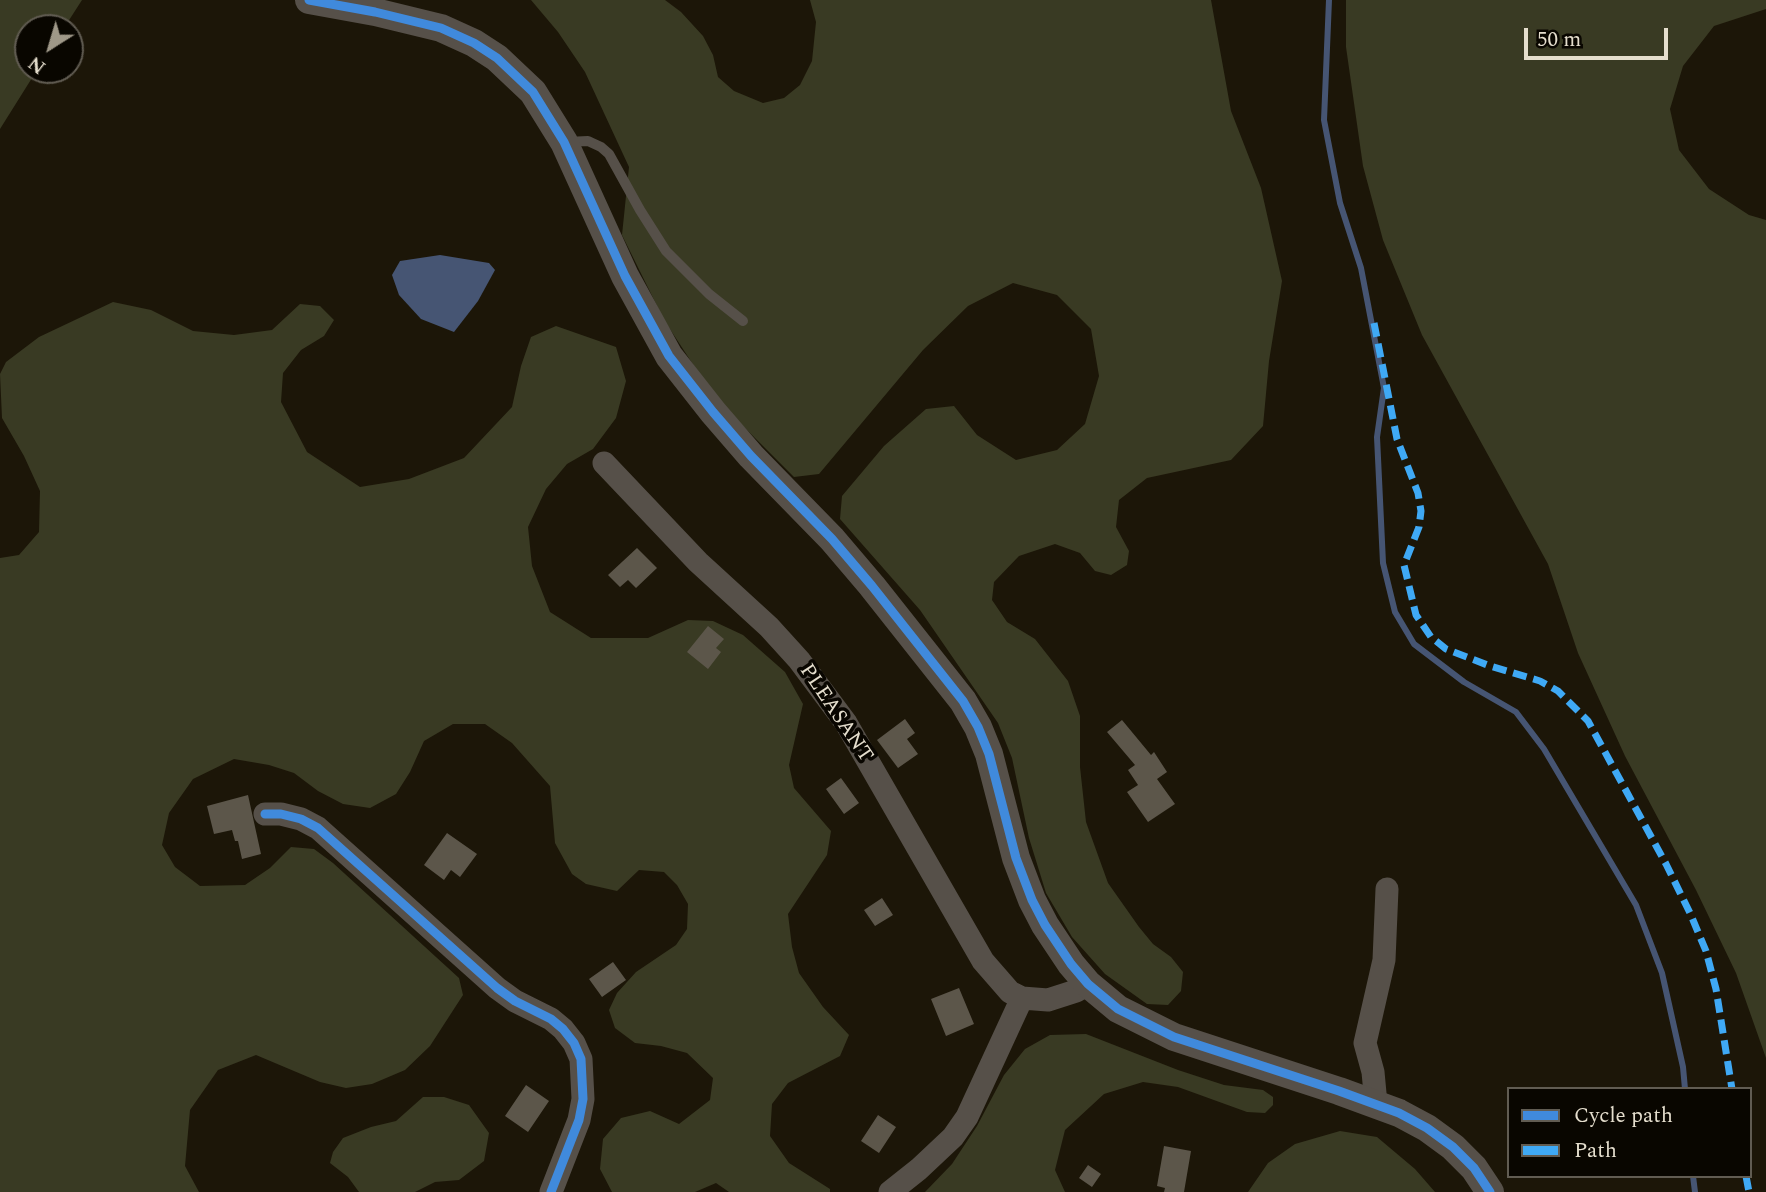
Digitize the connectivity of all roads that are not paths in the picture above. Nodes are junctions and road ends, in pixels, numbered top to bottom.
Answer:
1 (309, 0) edge
2 (564, 142) junction
3 (743, 321) dead end
4 (604, 463) dead end
5 (265, 814) dead end
6 (1387, 889) dead end
7 (1088, 984) junction
8 (1022, 998) junction
9 (1376, 1104) junction
10 (551, 1192) edge
11 (890, 1192) edge
12 (1490, 1192) edge

1 - 2 street
2 - 3 lane
2 - 7 street
4 - 8 street, PLEASANT
5 - 10 street
6 - 9 street
7 - 8 street
7 - 9 street
8 - 11 street
9 - 12 street

